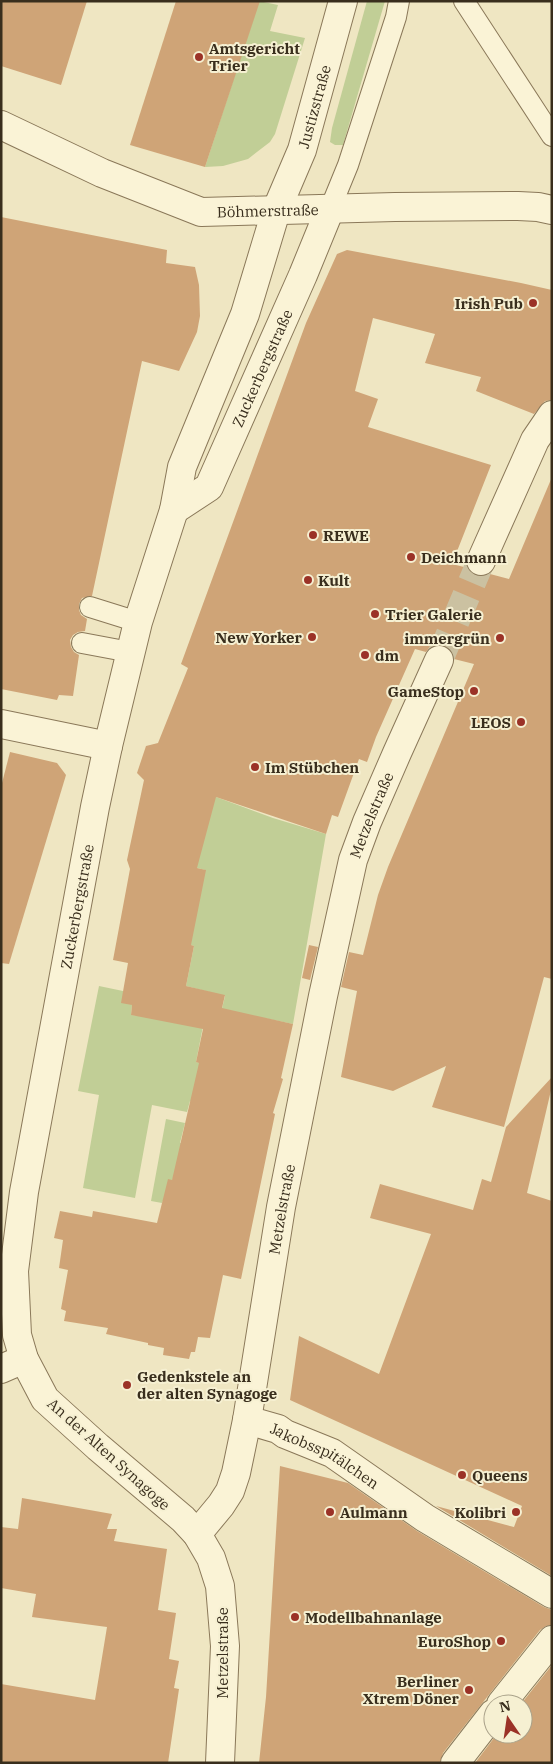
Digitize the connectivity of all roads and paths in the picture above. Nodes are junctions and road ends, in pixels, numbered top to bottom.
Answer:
1 (343, 1) edge
2 (400, 1) edge
3 (464, 1) edge
4 (2, 129) edge
5 (552, 136) edge
6 (330, 209) junction
7 (552, 210) edge
8 (276, 211) junction
9 (552, 415) edge
10 (174, 510) junction
11 (481, 561) tunnel mouth
12 (90, 607) dead end
13 (138, 622) junction
14 (82, 643) dead end
15 (130, 652) junction
16 (439, 660) tunnel mouth
17 (1, 724) edge
18 (108, 746) junction
19 (14, 1310) joint
20 (13, 1364) edge
21 (247, 1420) junction
22 (197, 1534) junction
23 (552, 1594) edge
24 (552, 1640) edge
25 (509, 1694) edge
26 (483, 1727) edge
27 (220, 1763) edge
28 (455, 1763) edge

1 - 8 street, Justizstraße
2 - 6 lane
3 - 5 lane
4 - 8 street, Böhmerstraße
6 - 7 street, Böhmerstraße
6 - 8 street, Böhmerstraße
6 - 10 street, Zuckerbergstraße
8 - 10 street, Zuckerbergstraße
9 - 11 street
10 - 13 street, Zuckerbergstraße
12 - 13 lane
13 - 15 street, Zuckerbergstraße
14 - 15 lane
15 - 18 street, Zuckerbergstraße
16 - 21 street, Metzelstraße
17 - 18 street
18 - 19 street, Zuckerbergstraße
19 - 20 street, An der Alten Synagoge
20 - 22 street, An der Alten Synagoge
21 - 22 street, Metzelstraße
21 - 23 street, Jakobsspitälchen
22 - 27 street, Metzelstraße
24 - 25 street
26 - 28 street

